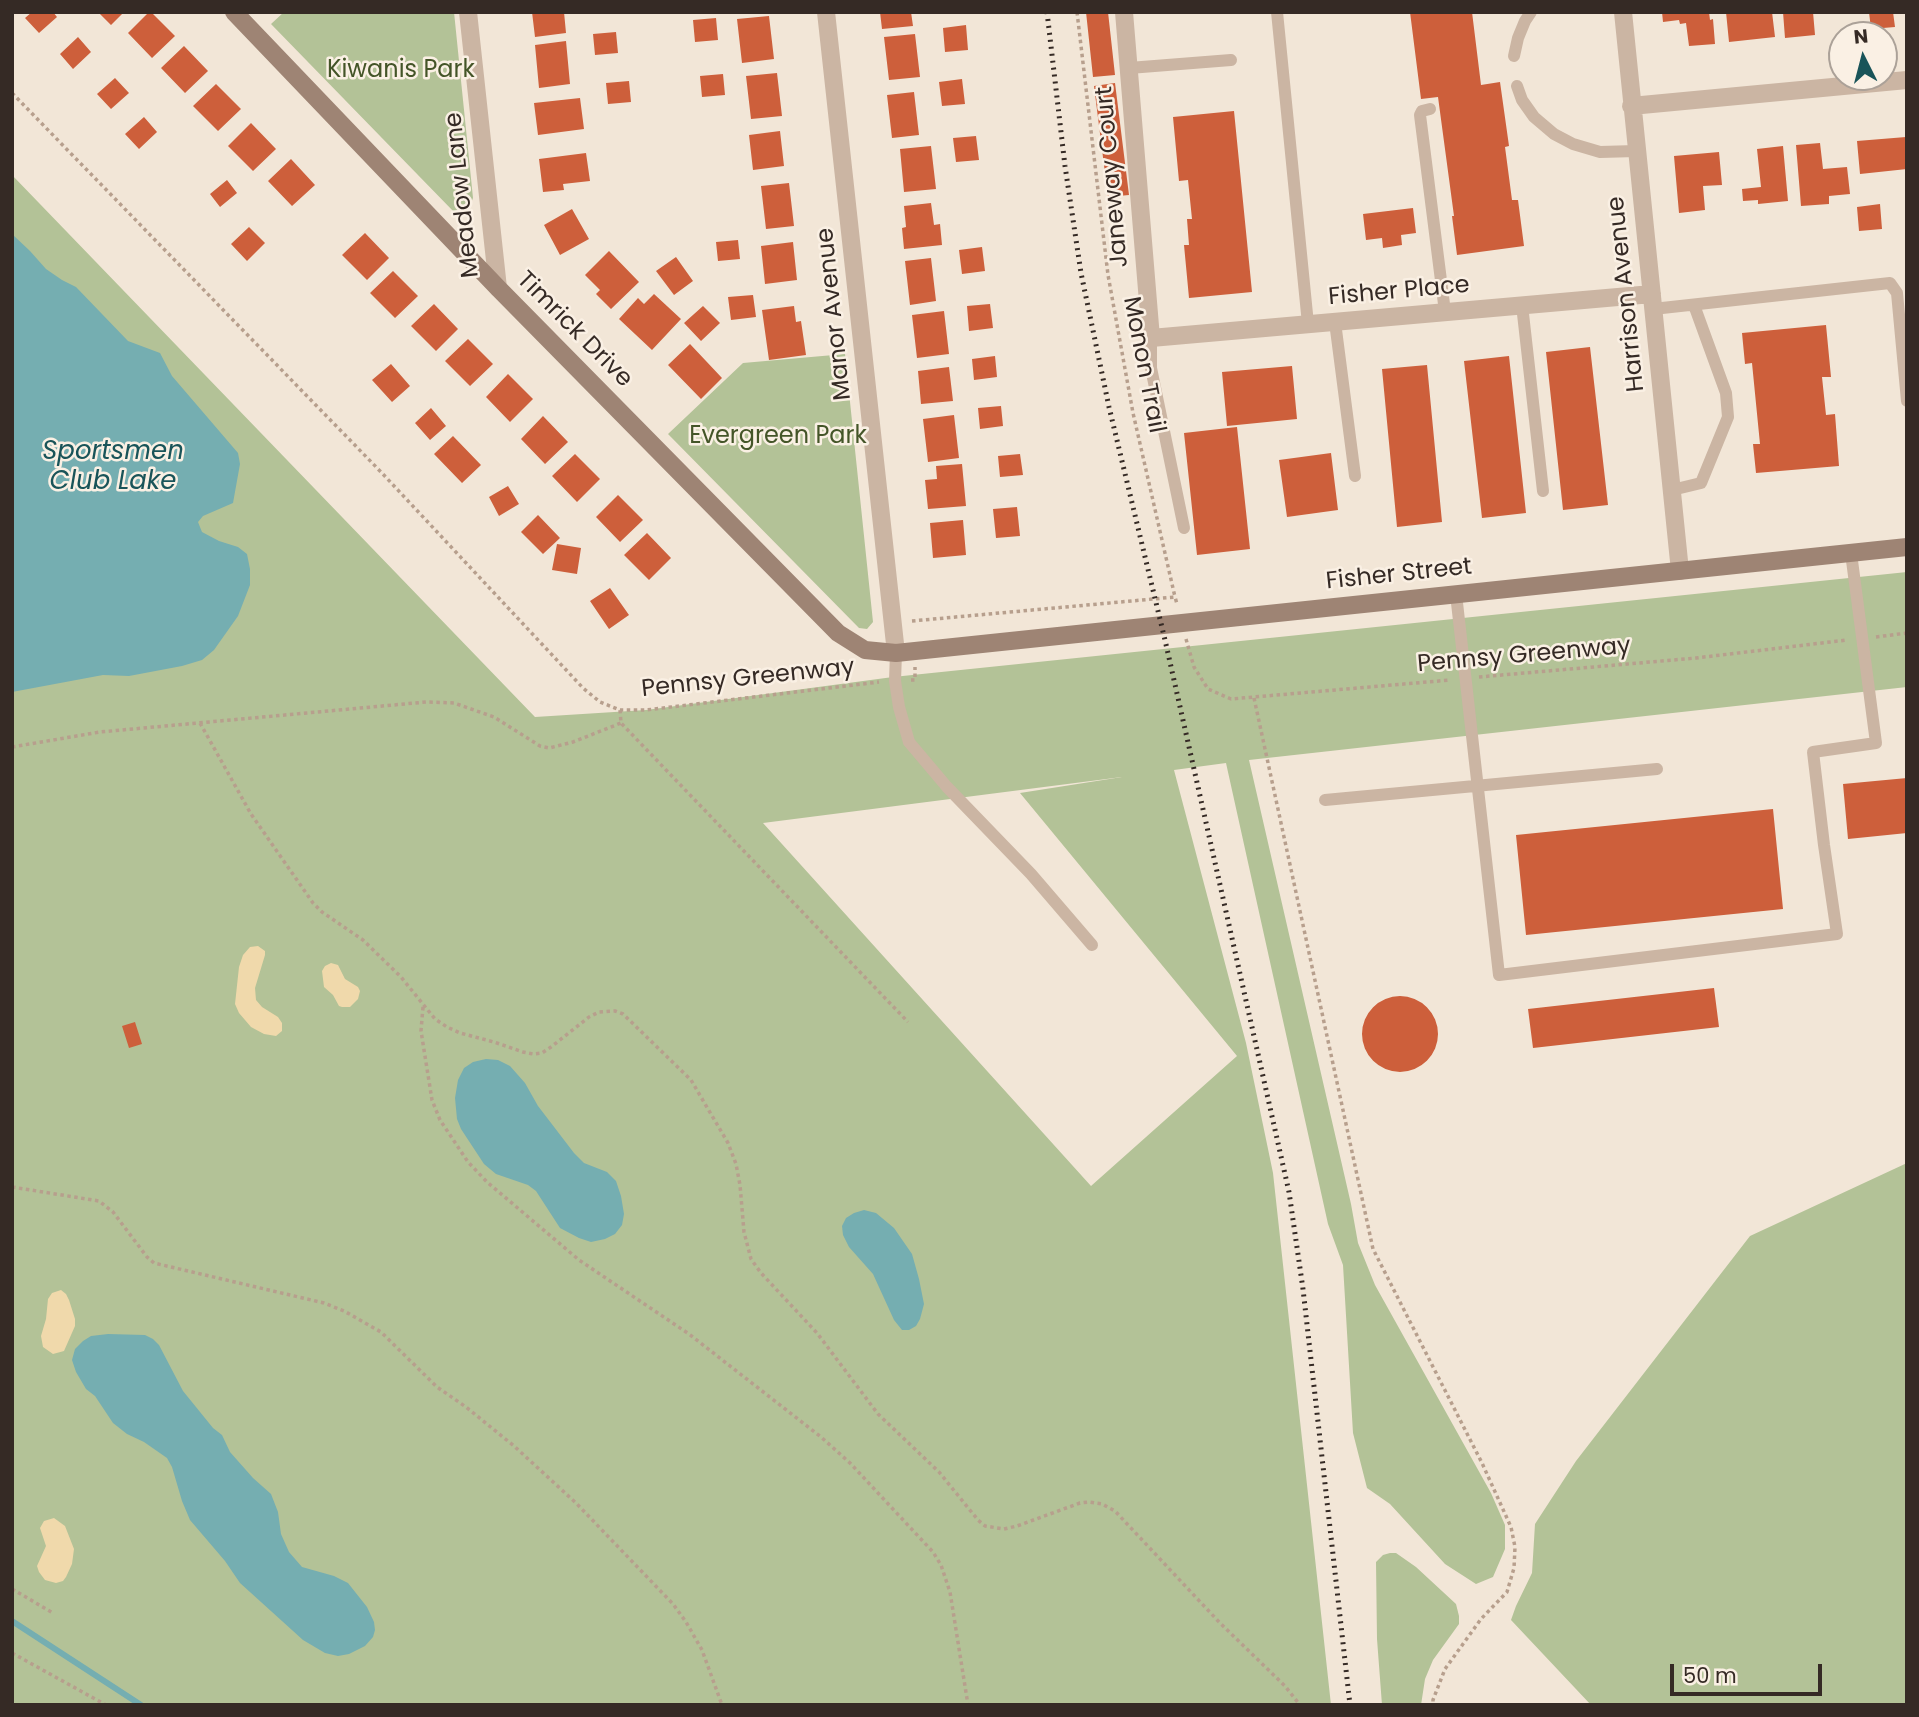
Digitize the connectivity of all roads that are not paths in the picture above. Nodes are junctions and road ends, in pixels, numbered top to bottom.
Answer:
1 (234, 12) edge
2 (468, 12) edge
3 (826, 12) edge
4 (1124, 12) edge
5 (1277, 12) edge
6 (1531, 12) edge
7 (1623, 12) edge
8 (1514, 56) dead end
9 (1231, 60) dead end
10 (1129, 68) junction
11 (1907, 80) edge
12 (1517, 86) dead end
13 (1631, 106) junction
14 (1430, 109) dead end
15 (1636, 150) junction
16 (498, 288) junction
17 (1653, 302) junction
18 (1522, 305) junction
19 (1694, 305) junction
20 (1445, 312) junction
21 (1335, 322) junction
22 (1308, 324) junction
23 (1151, 338) junction
24 (1907, 401) edge
25 (1355, 477) dead end
26 (1672, 490) junction
27 (1543, 491) dead end
28 (1184, 528) dead end
29 (1907, 547) edge
30 (1851, 553) junction
31 (1680, 571) junction
32 (1456, 594) junction
33 (896, 653) junction
34 (1657, 769) dead end
35 (1479, 785) junction
36 (1325, 800) dead end
37 (1092, 945) dead end

1 - 16 street, Timrick Drive
2 - 16 street, Meadow Lane
3 - 33 street, Manor Avenue
4 - 10 street, Janeway Court
5 - 22 lane
6 - 8 lane
7 - 13 street, Harrison Avenue
9 - 10 lane
10 - 23 street, Janeway Court
11 - 13 street
12 - 15 lane
13 - 15 street, Harrison Avenue
14 - 20 lane
15 - 17 street, Harrison Avenue
16 - 33 street, Timrick Drive
17 - 18 street, Fisher Place
17 - 19 lane
17 - 26 street, Harrison Avenue
18 - 20 street, Fisher Place
18 - 27 lane
19 - 24 lane
19 - 26 lane
20 - 21 street, Fisher Place
21 - 22 street, Fisher Place
21 - 25 lane
22 - 23 street, Fisher Place
23 - 28 lane
26 - 31 street, Harrison Avenue
29 - 30 street, Fisher Street
30 - 31 street, Fisher Street
30 - 35 lane
31 - 32 street, Fisher Street
32 - 33 street, Fisher Street
32 - 35 lane
33 - 37 lane
34 - 35 lane
35 - 36 lane

